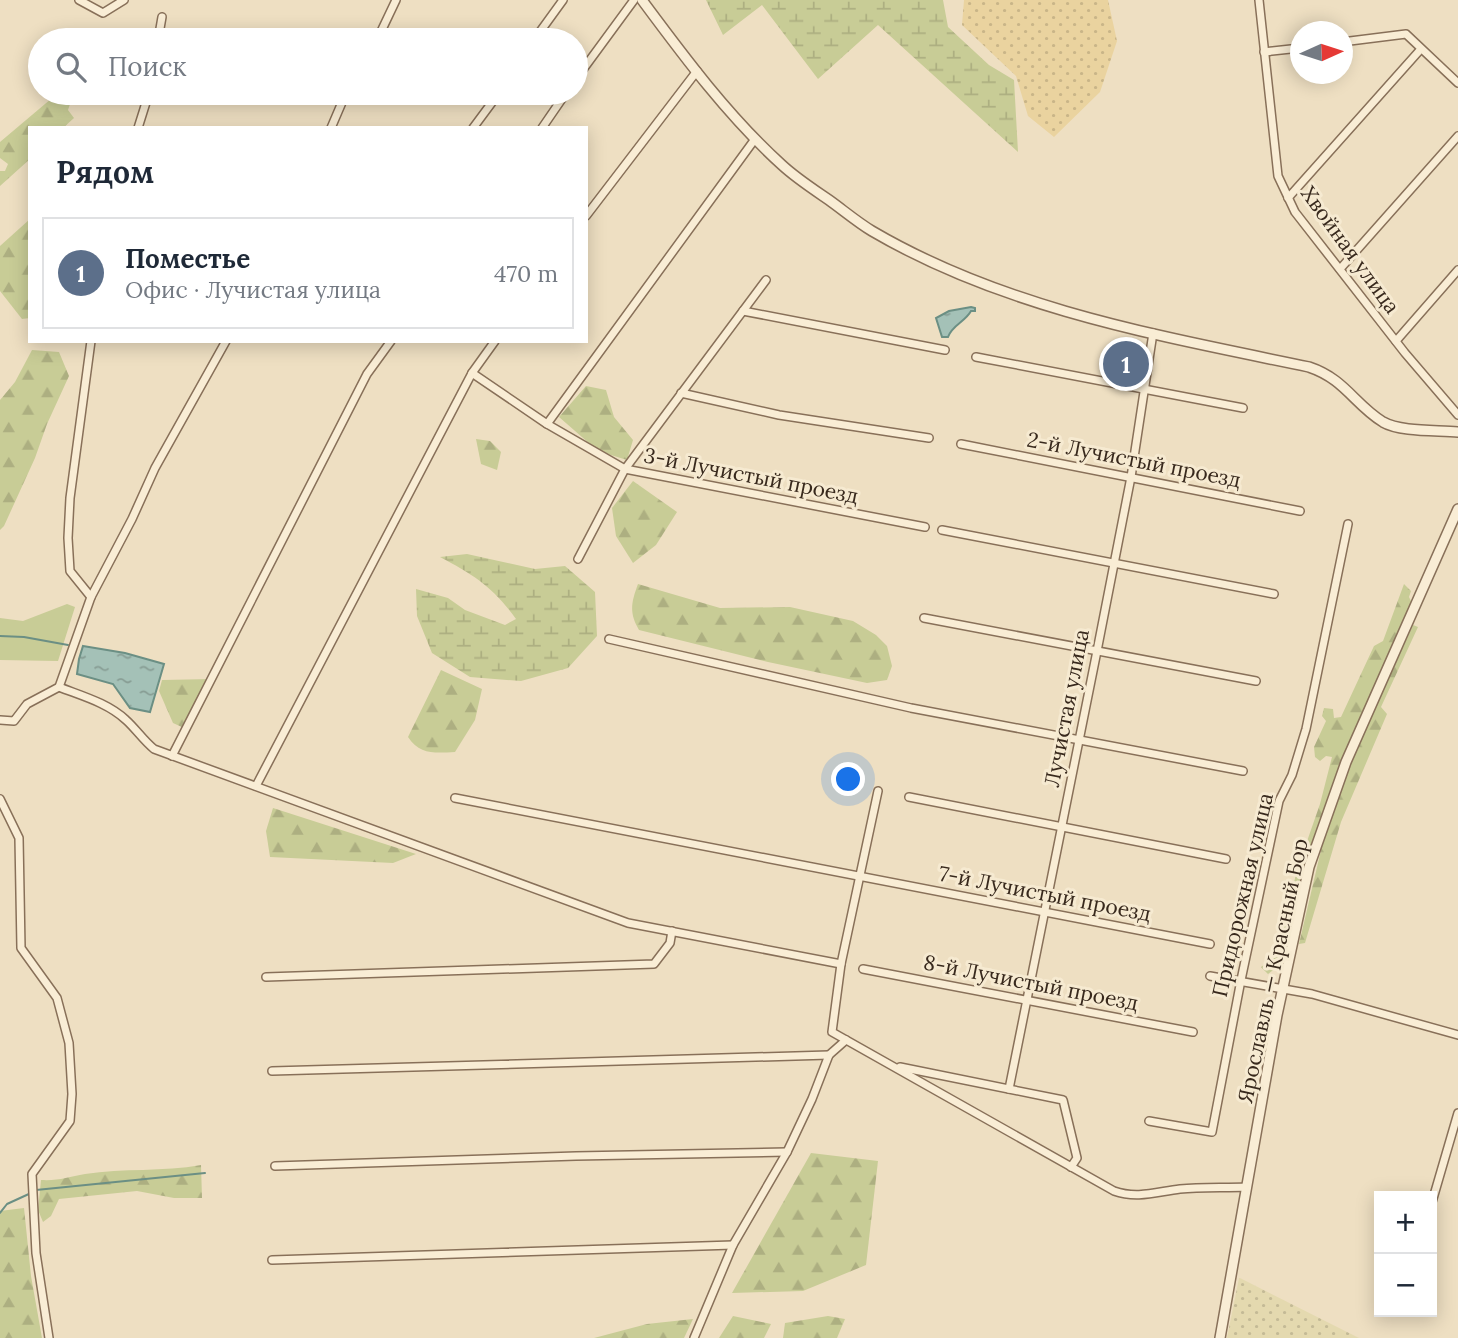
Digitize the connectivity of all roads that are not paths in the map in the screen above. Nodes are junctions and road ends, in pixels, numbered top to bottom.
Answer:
1 (79, 0) edge
2 (124, 0) edge
3 (396, 0) edge
4 (563, 0) edge
5 (634, 0) edge
6 (642, 0) edge
7 (1259, 0) edge
8 (162, 17) dead end
9 (160, 28) edge
10 (383, 28) edge
11 (543, 28) edge
12 (1353, 41) edge
13 (1290, 49) edge
14 (1420, 50) junction
15 (1264, 52) junction
16 (588, 63) edge
17 (697, 71) junction
18 (1458, 83) edge
19 (145, 105) edge
20 (341, 105) edge
21 (490, 105) edge
22 (558, 105) edge
23 (139, 126) edge
24 (332, 126) edge
25 (474, 126) edge
26 (543, 126) edge
27 (1458, 136) edge
28 (755, 139) junction
29 (1288, 198) junction
30 (588, 213) edge
31 (1340, 269) junction
32 (1458, 270) edge
33 (766, 280) dead end
34 (743, 311) junction
35 (1153, 333) junction
36 (1396, 341) junction
37 (90, 343) edge
38 (225, 343) edge
39 (390, 343) edge
40 (494, 343) edge
41 (944, 350) dead end
42 (976, 357) dead end
43 (472, 373) junction
44 (1144, 390) junction
45 (681, 393) junction
46 (1243, 408) dead end
47 (1458, 415) edge
48 (547, 424) junction
49 (1458, 432) edge
50 (929, 438) dead end
51 (961, 444) dead end
52 (625, 470) junction
53 (1130, 477) junction
54 (1458, 509) edge
55 (1300, 511) dead end
56 (1348, 524) dead end
57 (925, 527) dead end
58 (942, 530) dead end
59 (578, 559) dead end
60 (1114, 564) junction
61 (1274, 594) dead end
62 (91, 597) junction
63 (925, 618) dead end
64 (609, 639) dead end
65 (1097, 651) junction
66 (1256, 681) dead end
67 (59, 687) junction
68 (0, 720) edge
69 (1079, 740) junction
70 (172, 755) junction
71 (1243, 772) dead end
72 (256, 786) junction
73 (878, 791) dead end
74 (909, 797) dead end
75 (455, 798) dead end
76 (0, 799) edge
77 (1061, 827) junction
78 (1226, 859) dead end
79 (858, 876) junction
80 (1044, 912) junction
81 (672, 931) junction
82 (1210, 944) dead end
83 (841, 964) junction
84 (863, 969) dead end
85 (1210, 976) dead end
86 (265, 977) dead end
87 (1241, 980) junction
88 (1283, 988) junction
89 (1026, 998) junction
90 (1193, 1032) dead end
91 (1458, 1035) edge
92 (846, 1040) junction
93 (829, 1055) junction
94 (893, 1065) junction
95 (272, 1071) dead end
96 (1009, 1089) junction
97 (1458, 1112) edge
98 (1149, 1121) dead end
99 (787, 1152) junction
100 (275, 1166) dead end
101 (1072, 1167) junction
102 (1247, 1187) junction
103 (1435, 1191) edge
104 (733, 1245) junction
105 (272, 1260) dead end
106 (50, 1338) edge
107 (694, 1338) edge
108 (1220, 1338) edge

1 - 2 street
3 - 10 street
4 - 11 street
5 - 16 street
6 - 17 street
7 - 15 street, Хвойная улица
8 - 9 street
12 - 14 street
13 - 15 street
14 - 18 street
14 - 29 street
15 - 29 street, Хвойная улица
17 - 28 street
17 - 30 street
19 - 23 street
20 - 24 street
21 - 25 street
22 - 26 street
27 - 31 street
28 - 35 street
28 - 48 street
29 - 31 street, Хвойная улица
31 - 36 street, Хвойная улица
32 - 36 street
33 - 34 street
34 - 41 street
34 - 45 street
35 - 44 street, Лучистая улица
35 - 49 street
36 - 47 street, Хвойная улица
37 - 62 street
38 - 62 street
39 - 70 street
40 - 43 street
42 - 44 street
43 - 48 street, 3-й Лучистый проезд
43 - 72 street
44 - 46 street
44 - 53 street, Лучистая улица
45 - 50 street
45 - 52 street
48 - 52 street, 3-й Лучистый проезд
51 - 53 street, 2-й Лучистый проезд
52 - 57 street, 3-й Лучистый проезд
52 - 59 street
53 - 55 street, 2-й Лучистый проезд
53 - 60 street, Лучистая улица
54 - 88 street, Ярославль — Красный Бор
56 - 87 street, Придорожная улица
58 - 60 street
60 - 61 street
60 - 65 street, Лучистая улица
62 - 67 street
63 - 65 street
64 - 69 street
65 - 66 street
65 - 69 street, Лучистая улица
67 - 68 street
67 - 70 street
69 - 71 street
69 - 77 street, Лучистая улица
70 - 72 street
72 - 81 street
73 - 79 street
74 - 77 street
75 - 79 street, 7-й Лучистый проезд
76 - 106 street
77 - 78 street
77 - 80 street, Лучистая улица
79 - 80 street, 7-й Лучистый проезд
79 - 83 street
80 - 82 street, 7-й Лучистый проезд
80 - 89 street, Лучистая улица
81 - 83 street
81 - 86 street
83 - 92 street
84 - 89 street, 8-й Лучистый проезд
85 - 87 street
87 - 88 street
87 - 98 street, Придорожная улица
88 - 91 street
88 - 102 street, Ярославль — Красный Бор
89 - 90 street, 8-й Лучистый проезд
89 - 96 street, Лучистая улица
92 - 93 street
92 - 94 street
93 - 95 street
93 - 99 street
94 - 96 street
94 - 101 street
96 - 101 street
97 - 103 street
99 - 100 street
99 - 104 street
101 - 102 street
102 - 108 street, Ярославль — Красный Бор
104 - 105 street
104 - 107 street

